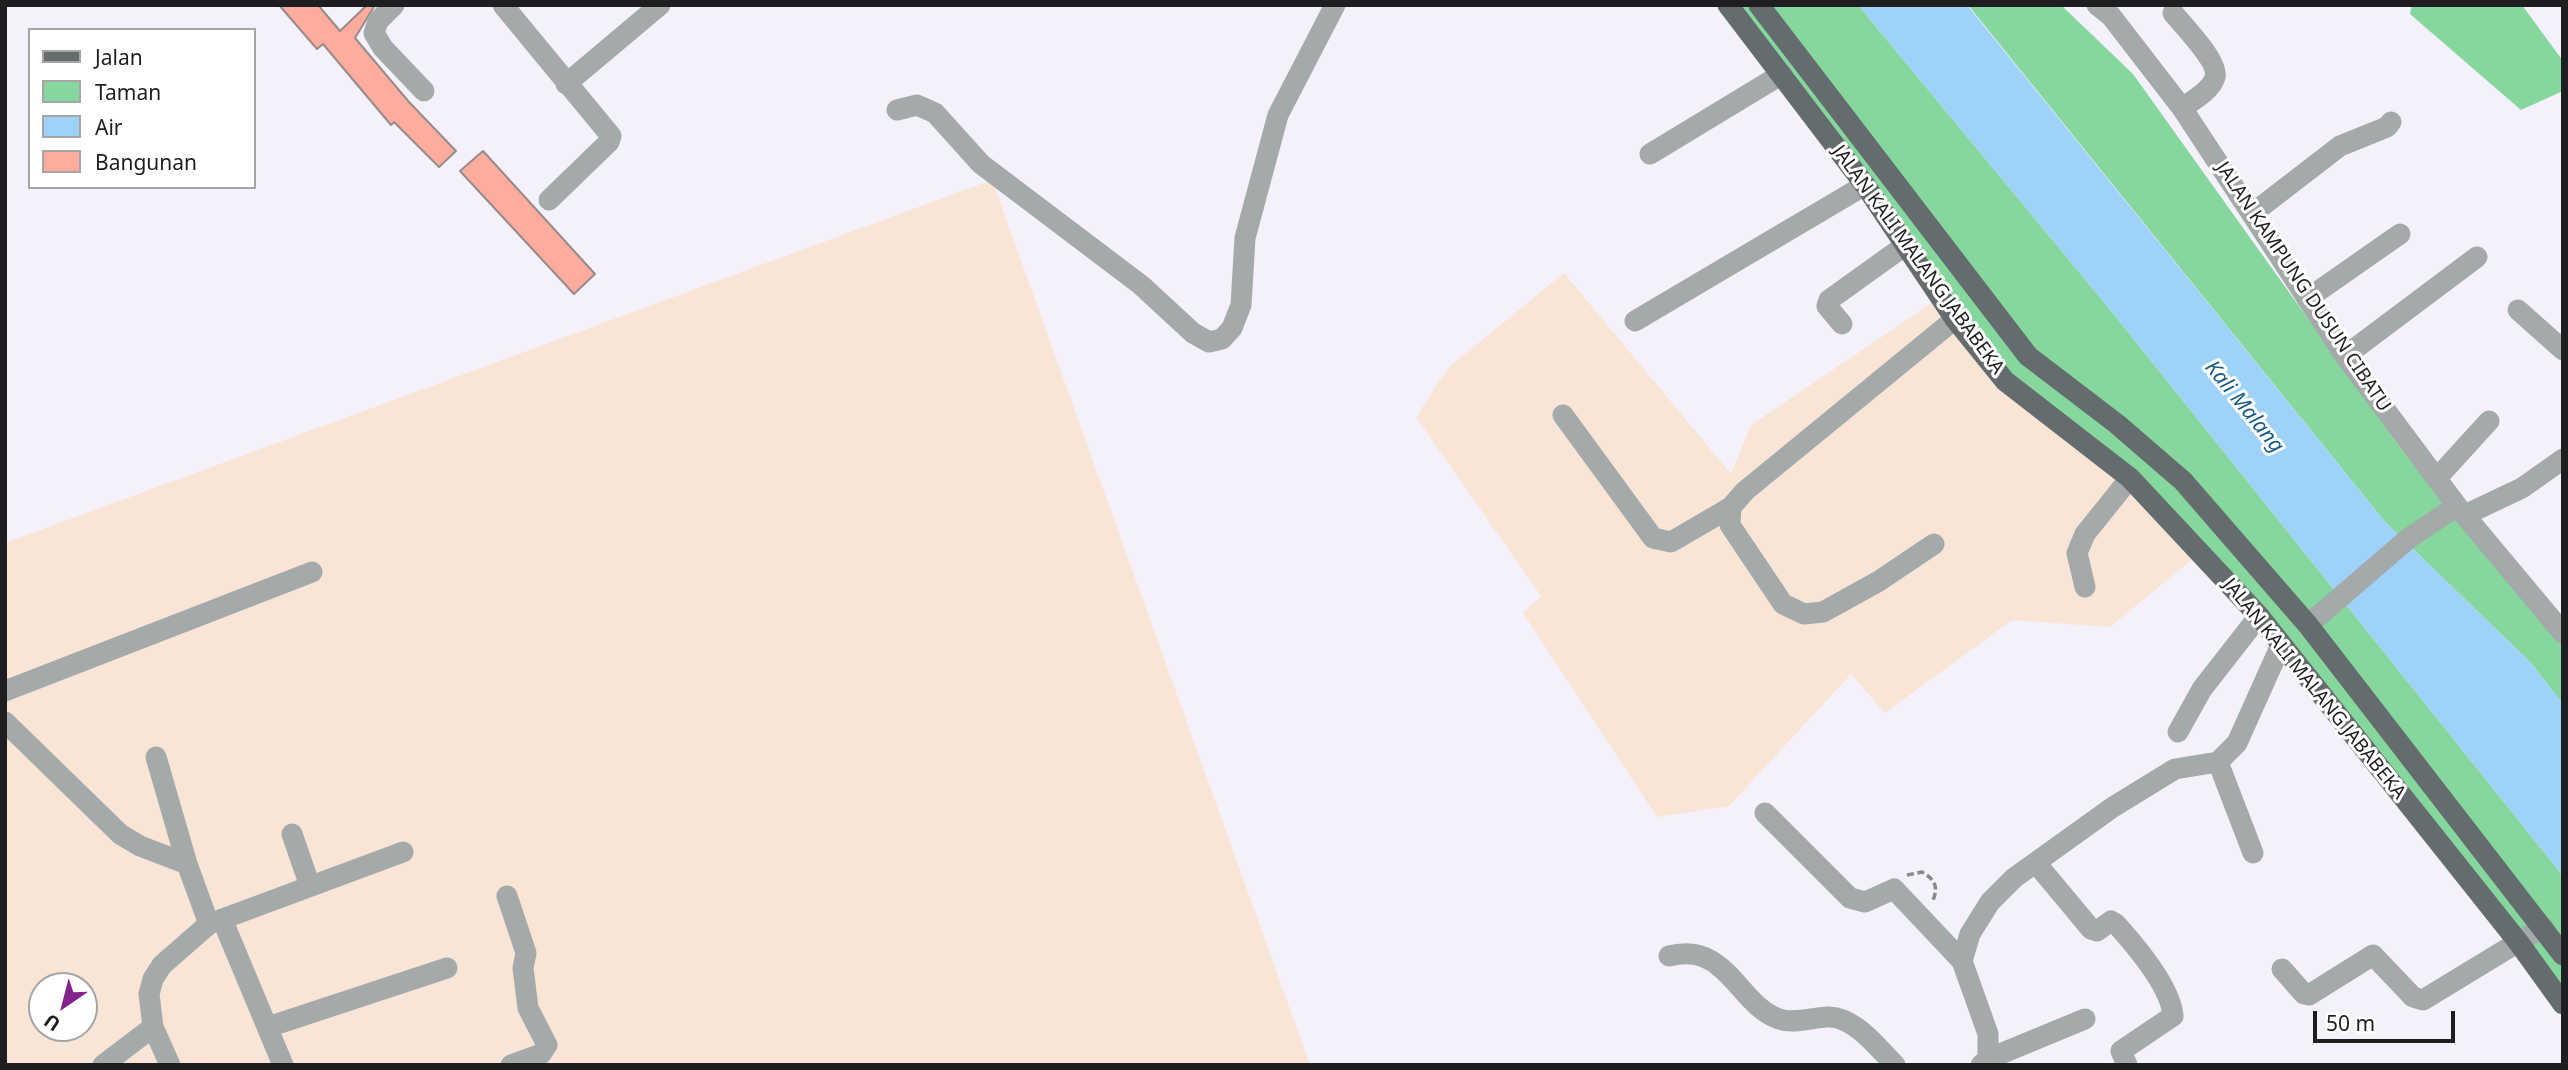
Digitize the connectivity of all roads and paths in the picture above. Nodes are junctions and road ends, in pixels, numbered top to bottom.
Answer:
1 (394, 5) edge
2 (503, 5) edge
3 (660, 5) edge
4 (1335, 5) edge
5 (1728, 5) edge
6 (1759, 5) edge
7 (2109, 9) edge
8 (2173, 13) dead end
9 (1782, 74) junction
10 (566, 85) junction
11 (424, 91) dead end
12 (2182, 108) junction
13 (897, 110) dead end
14 (2391, 121) dead end
15 (1650, 154) dead end
16 (1865, 185) junction
17 (550, 200) dead end
18 (2253, 213) junction
19 (2400, 234) dead end
20 (1908, 244) junction
21 (2477, 257) dead end
22 (1983, 299) junction
23 (2307, 299) junction
24 (2518, 310) dead end
25 (1955, 319) junction
26 (1635, 321) dead end
27 (1842, 324) dead end
28 (2563, 350) edge
29 (2345, 356) junction
30 (1563, 415) dead end
31 (2489, 421) dead end
32 (2563, 459) edge
33 (2130, 478) junction
34 (2437, 478) junction
35 (1731, 507) junction
36 (2462, 510) junction
37 (1934, 544) dead end
38 (312, 572) dead end
39 (2085, 587) dead end
40 (2259, 616) junction
41 (2308, 625) junction
42 (2563, 633) edge
43 (2281, 645) junction
44 (5, 691) edge
45 (5, 722) edge
46 (2178, 732) dead end
47 (2399, 739) junction
48 (156, 757) dead end
49 (2373, 759) junction
50 (2218, 762) junction
51 (1765, 813) dead end
52 (292, 834) dead end
53 (403, 852) dead end
54 (2253, 853) dead end
55 (2036, 863) junction
56 (187, 864) junction
57 (310, 886) junction
58 (507, 895) dead end
59 (216, 922) junction
60 (2543, 928) junction
61 (2519, 943) junction
62 (2563, 955) edge
63 (1669, 956) dead end
64 (1962, 961) junction
65 (447, 968) dead end
66 (2282, 969) dead end
67 (2563, 1004) edge
68 (2085, 1019) dead end
69 (153, 1027) junction
70 (268, 1027) junction
71 (1984, 1062) edge
72 (103, 1065) edge
73 (170, 1065) edge
74 (283, 1065) edge
75 (511, 1065) edge
76 (1895, 1065) edge
77 (2127, 1065) edge

1 - 11 street
2 - 10 street
3 - 10 street
4 - 13 street
5 - 9 main road, JALAN KALI MALANG JABABEKA
6 - 22 main road, JALAN KALI MALANG JABABEKA
7 - 12 street, JALAN KAMPUNG DUSUN CIBATU
8 - 12 street
9 - 15 street
9 - 16 main road, JALAN KALI MALANG JABABEKA
10 - 17 street
12 - 18 street, JALAN KAMPUNG DUSUN CIBATU
14 - 18 street
16 - 20 main road, JALAN KALI MALANG JABABEKA
16 - 26 street
18 - 23 street, JALAN KAMPUNG DUSUN CIBATU
19 - 23 street
20 - 25 main road, JALAN KALI MALANG JABABEKA
20 - 27 street
21 - 29 street
22 - 25 main road
22 - 41 main road, JALAN KALI MALANG JABABEKA
23 - 29 street, JALAN KAMPUNG DUSUN CIBATU
24 - 28 street
25 - 33 main road, JALAN KALI MALANG JABABEKA
25 - 35 street
29 - 34 street, JALAN KAMPUNG DUSUN CIBATU
30 - 35 street
31 - 34 street
32 - 36 street
33 - 39 street
33 - 40 main road, JALAN KALI MALANG JABABEKA
34 - 36 street, JALAN KAMPUNG DUSUN CIBATU
35 - 37 street
36 - 41 street
36 - 42 street, JALAN KAMPUNG DUSUN CIBATU
38 - 44 street
40 - 43 main road, JALAN KALI MALANG JABABEKA
40 - 46 street
41 - 47 main road, JALAN KALI MALANG JABABEKA
43 - 49 main road, JALAN KALI MALANG JABABEKA
43 - 50 street
45 - 56 street
47 - 49 main road
47 - 60 main road, JALAN KALI MALANG JABABEKA
48 - 56 street
49 - 61 main road, JALAN KALI MALANG JABABEKA
50 - 54 street
50 - 55 street
51 - 64 street
52 - 57 street
53 - 57 street
55 - 64 street
55 - 77 street
56 - 59 street
57 - 59 street
58 - 75 street
59 - 69 street
59 - 70 street
60 - 61 street
60 - 62 main road, JALAN KALI MALANG JABABEKA
61 - 66 street
61 - 67 main road, JALAN KALI MALANG JABABEKA
63 - 76 street
64 - 71 street
65 - 70 street
68 - 71 street
69 - 72 street
69 - 73 street
70 - 74 street

